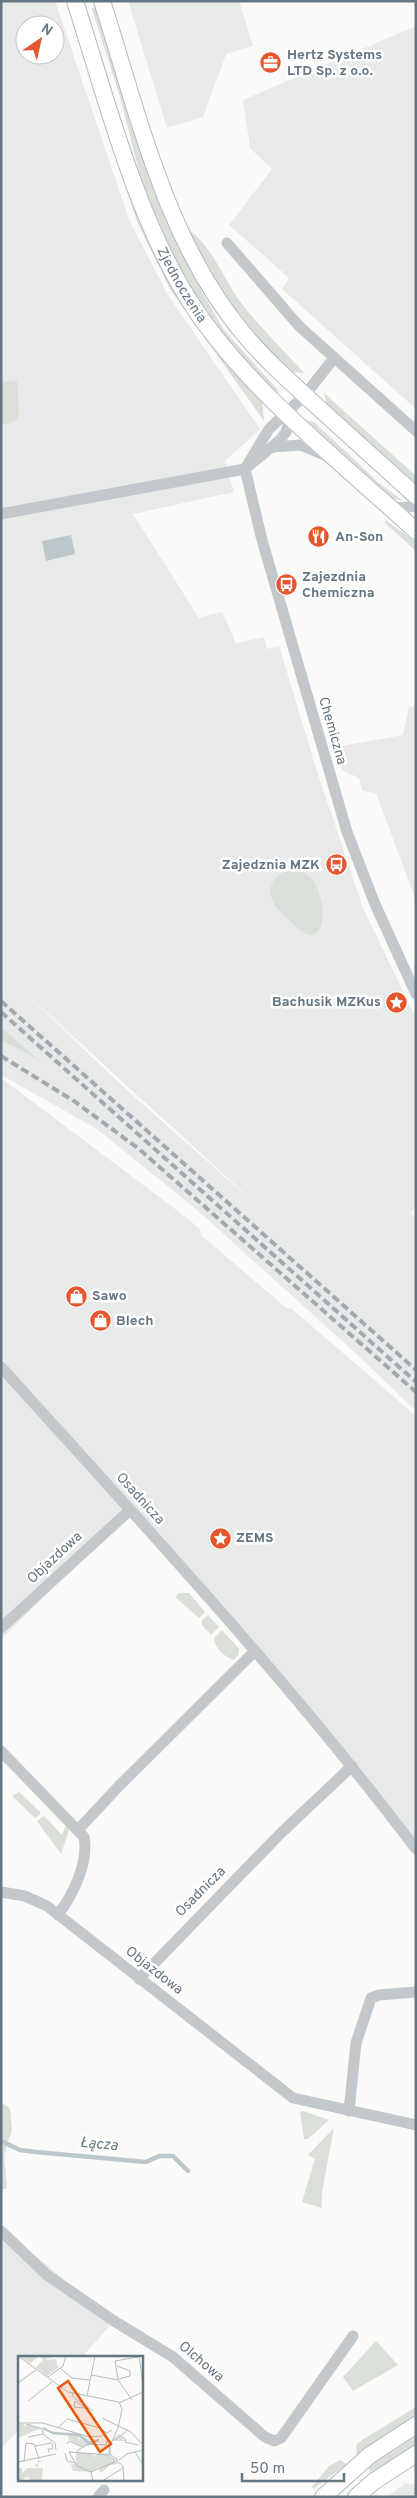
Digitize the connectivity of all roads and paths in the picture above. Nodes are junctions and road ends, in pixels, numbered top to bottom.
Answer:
1 (75, 1) edge
2 (102, 1) edge
3 (227, 243) dead end
4 (334, 358) junction
5 (301, 391) junction
6 (289, 415) junction
7 (416, 431) edge
8 (274, 447) junction
9 (343, 465) junction
10 (245, 468) junction
11 (416, 496) edge
12 (388, 506) junction
13 (416, 506) edge
14 (1, 514) edge
15 (416, 531) edge
16 (416, 994) edge
17 (1, 1367) edge
18 (130, 1510) junction
19 (1, 1628) edge
20 (255, 1651) junction
21 (1, 1751) edge
22 (352, 1766) junction
23 (78, 1830) junction
24 (416, 1849) edge
25 (1, 1892) edge
26 (58, 1915) junction
27 (139, 1979) junction
28 (416, 1992) edge
29 (349, 2111) junction
30 (416, 2124) edge
31 (1, 2231) edge
32 (353, 2336) dead end
33 (416, 2425) edge
34 (416, 2454) edge
35 (323, 2497) edge
36 (356, 2497) edge

1 - 6 main road, Zjednoczenia
2 - 5 main road, Zjednoczenia
3 - 4 street
4 - 5 street
4 - 7 street
5 - 6 street
5 - 11 main road, Zjednoczenia
6 - 8 street
6 - 9 main road, Zjednoczenia
6 - 10 street
8 - 9 street
8 - 10 street
9 - 12 main road, Zjednoczenia
10 - 14 street
10 - 16 street, Chemiczna
12 - 13 street
12 - 15 main road, Zjednoczenia
17 - 18 street, Osadnicza
18 - 19 street, Objazdowa
18 - 20 street, Osadnicza
20 - 22 street, Osadnicza
20 - 23 street
21 - 23 street
22 - 24 street, Osadnicza
22 - 27 street, Osadnicza
23 - 26 street
25 - 26 street, Objazdowa
26 - 27 street, Objazdowa
27 - 29 street, Objazdowa
28 - 29 street
29 - 30 street, Objazdowa
31 - 32 street, Olchowa
33 - 35 main road
34 - 36 main road

